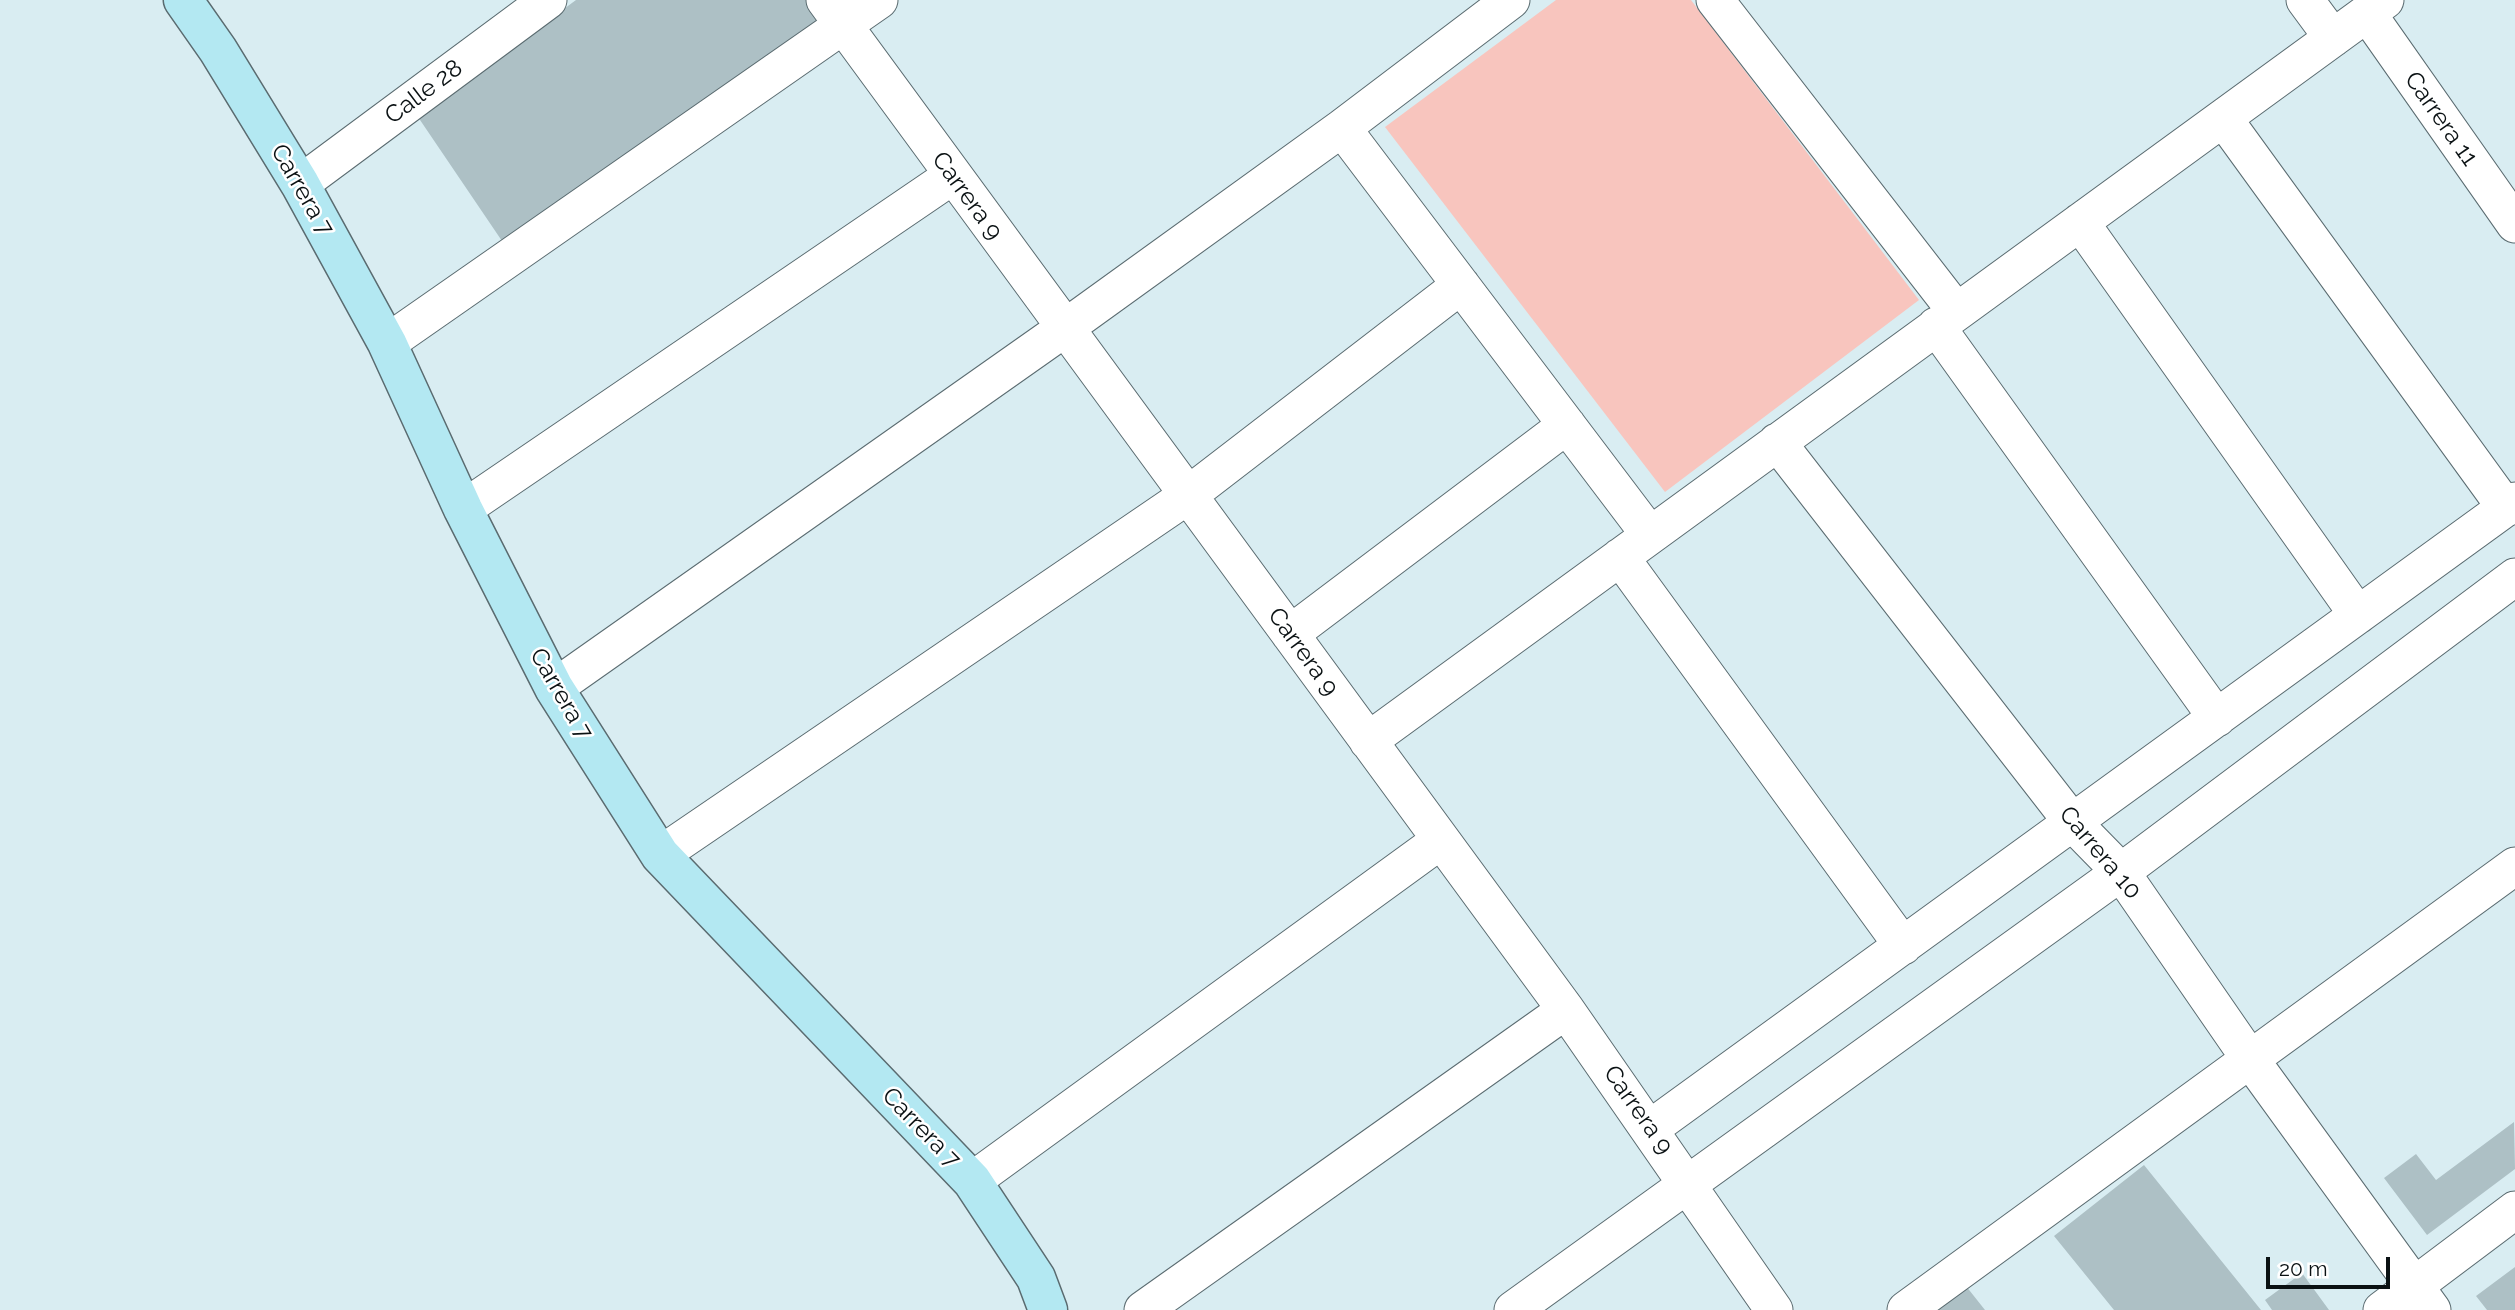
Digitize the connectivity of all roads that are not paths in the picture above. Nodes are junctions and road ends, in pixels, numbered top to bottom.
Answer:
1 (183, 0) edge
2 (548, 0) edge
3 (879, 0) edge
4 (1716, 0) edge
5 (2305, 0) edge
6 (1493, 5) edge
7 (2376, 7) edge
8 (834, 14) edge
9 (2333, 38) junction
10 (2223, 118) junction
11 (1342, 128) junction
12 (952, 176) junction
13 (300, 184) junction
14 (2080, 222) junction
15 (2515, 224) edge
16 (1461, 285) junction
17 (1946, 318) junction
18 (1065, 328) junction
19 (387, 342) junction
20 (1567, 425) junction
21 (1777, 442) junction
22 (1187, 496) junction
23 (2510, 505) edge
24 (463, 509) junction
25 (1650, 535) junction
26 (1620, 557) junction
27 (2515, 577) edge
28 (2358, 615) junction
29 (1290, 634) junction
30 (554, 688) junction
31 (2217, 718) junction
32 (1368, 741) junction
33 (2073, 823) junction
34 (1441, 839) junction
35 (660, 855) junction
36 (2515, 866) edge
37 (2121, 873) junction
38 (1903, 946) junction
39 (1566, 1010) junction
40 (2250, 1059) junction
41 (1651, 1128) junction
42 (972, 1181) junction
43 (1689, 1184) junction
44 (2515, 1210) edge
45 (2423, 1298) edge
46 (1048, 1310) edge
47 (1143, 1310) edge
48 (1513, 1310) edge
49 (1774, 1310) edge
50 (1906, 1310) edge
51 (2382, 1310) edge

1 - 13 street, Carrera 7
2 - 13 street, Calle 28
3 - 8 street
4 - 17 street
5 - 9 street
6 - 11 street
7 - 9 street
7 - 15 street, Carrera 11
8 - 12 street, Carrera 9
8 - 19 street
9 - 10 street
10 - 14 street
10 - 23 street
11 - 16 street
11 - 18 street
12 - 18 street, Carrera 9
12 - 24 street
13 - 19 street, Carrera 7
14 - 17 street
14 - 28 street
16 - 20 street
16 - 22 street
17 - 21 street
17 - 31 street
18 - 22 street, Carrera 9
18 - 30 street
19 - 24 street, Carrera 7
20 - 25 street
20 - 29 street
21 - 25 street
21 - 33 street, Carrera 10
22 - 29 street, Carrera 9
22 - 35 street
23 - 28 street
24 - 30 street, Carrera 7
25 - 26 street
26 - 32 street
26 - 38 street
27 - 37 street
28 - 31 street
29 - 32 street, Carrera 9
30 - 35 street, Carrera 7
31 - 33 street
32 - 34 street, Carrera 9
33 - 37 street, Carrera 10
33 - 38 street
34 - 39 street, Carrera 9
34 - 42 street
35 - 42 street, Carrera 7
36 - 40 street
37 - 40 street, Carrera 10
37 - 43 street
38 - 41 street
39 - 41 street, Carrera 9
39 - 47 street
40 - 45 street, Carrera 10
40 - 50 street
41 - 43 street, Carrera 9
42 - 46 street, Carrera 7
43 - 48 street
43 - 49 street, Carrera 9
44 - 45 street
45 - 51 street

